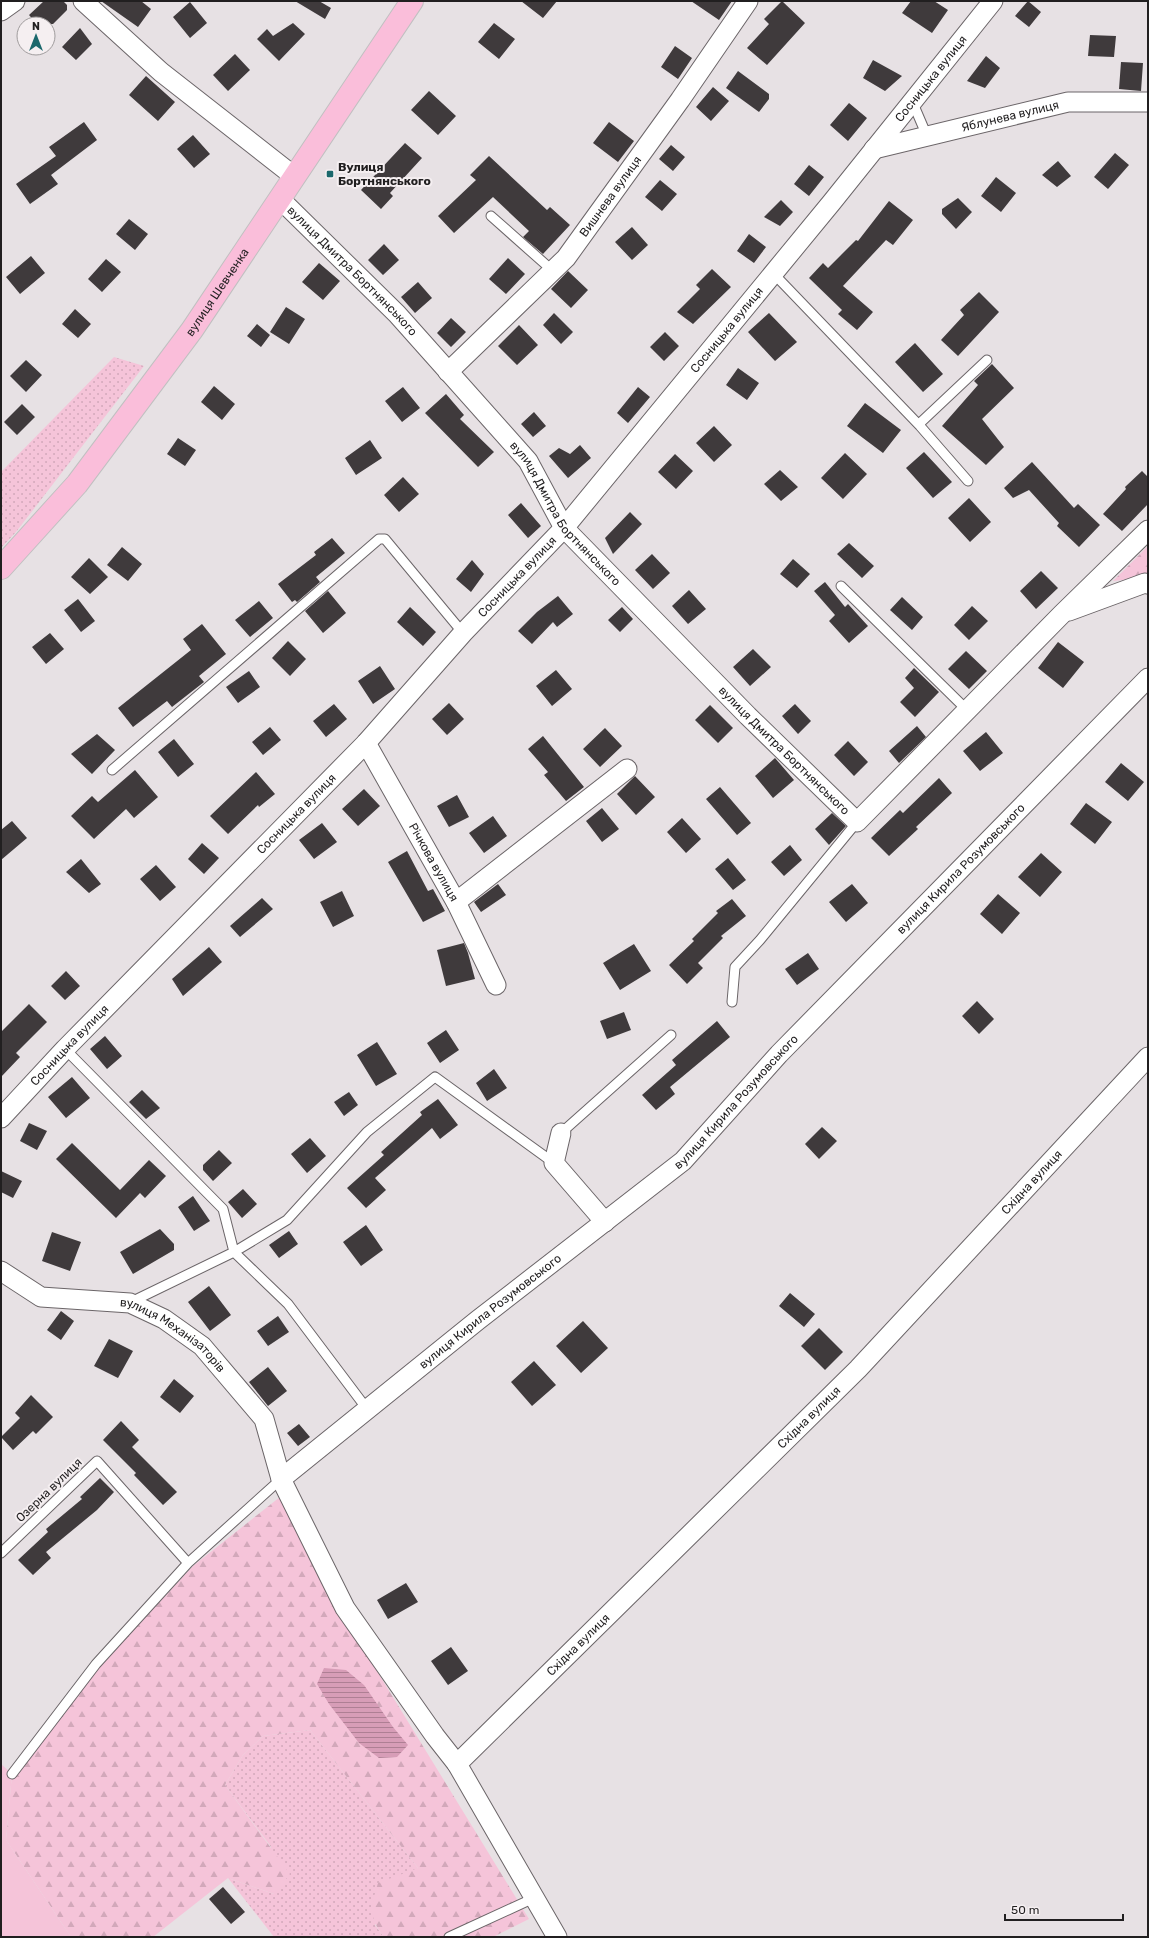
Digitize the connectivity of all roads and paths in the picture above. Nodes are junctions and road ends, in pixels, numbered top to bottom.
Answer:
1 (15, 1) edge
2 (83, 1) edge
3 (412, 1) edge
4 (748, 1) edge
5 (993, 1) edge
6 (1, 11) edge
7 (912, 102) junction
8 (1148, 102) edge
9 (927, 136) junction
10 (874, 149) junction
11 (295, 177) junction
12 (280, 199) junction
13 (491, 216) dead end
14 (553, 271) junction
15 (773, 273) junction
16 (987, 360) dead end
17 (448, 372) junction
18 (919, 424) junction
19 (968, 481) dead end
20 (564, 528) junction
21 (1148, 530) edge
22 (1, 568) edge
23 (1148, 584) edge
24 (841, 586) dead end
25 (1062, 614) junction
26 (463, 634) junction
27 (1148, 678) edge
28 (967, 710) junction
29 (366, 743) junction
30 (627, 769) dead end
31 (112, 770) dead end
32 (857, 822) junction
33 (456, 902) junction
34 (496, 985) dead end
35 (732, 1002) dead end
36 (670, 1035) dead end
37 (66, 1050) junction
38 (1148, 1057) edge
39 (1, 1118) edge
40 (561, 1133) joint
41 (554, 1163) junction
42 (605, 1222) junction
43 (234, 1252) junction
44 (1, 1271) edge
45 (130, 1303) junction
46 (367, 1409) junction
47 (281, 1479) junction
48 (1, 1553) edge
49 (188, 1563) junction
50 (457, 1764) junction
51 (12, 1774) dead end
52 (534, 1898) junction
53 (448, 1937) edge
54 (557, 1937) edge

1 - 6 street
2 - 11 street
3 - 11 main road, вулиця Шевченка
4 - 14 street, Вишнева вулиця
5 - 7 street, Сосницька вулиця
7 - 9 lane
7 - 10 street, Сосницька вулиця
8 - 9 street, Яблунева вулиця
9 - 10 street, Яблунева вулиця
10 - 15 street, Сосницька вулиця
11 - 12 main road, вулиця Шевченка
12 - 17 street, вулиця Дмитра Бортнянського
12 - 22 main road, вулиця Шевченка
13 - 14 lane
14 - 17 street, Вишнева вулиця
15 - 18 lane
15 - 20 street, Сосницька вулиця
16 - 18 lane
17 - 20 street, вулиця Дмитра Бортнянського
18 - 19 lane
20 - 26 street, Сосницька вулиця
20 - 32 street, вулиця Дмитра Бортнянського
21 - 25 street
23 - 25 street
24 - 28 lane
25 - 28 street
26 - 29 street, Сосницька вулиця
26 - 31 lane
27 - 42 street, вулиця Кирила Розумовського
28 - 32 street
29 - 33 street, Річкова вулиця
29 - 37 street, Сосницька вулиця
30 - 33 street
32 - 35 lane
33 - 34 street, Річкова вулиця
36 - 40 lane
37 - 39 street, Сосницька вулиця
37 - 43 lane
38 - 50 street, Східна вулиця
40 - 41 street
41 - 42 street
41 - 43 lane
42 - 46 street, вулиця Кирила Розумовського
43 - 45 lane
43 - 46 lane
44 - 45 street, вулиця Механізаторів
45 - 47 street, вулиця Механізаторів
46 - 47 street, вулиця Кирила Розумовського
47 - 49 lane
47 - 50 street, вулиця Механізаторів
48 - 49 lane, Озерна вулиця
49 - 51 lane
50 - 52 street, вулиця Механізаторів
52 - 53 lane
52 - 54 street, вулиця Механізаторів

